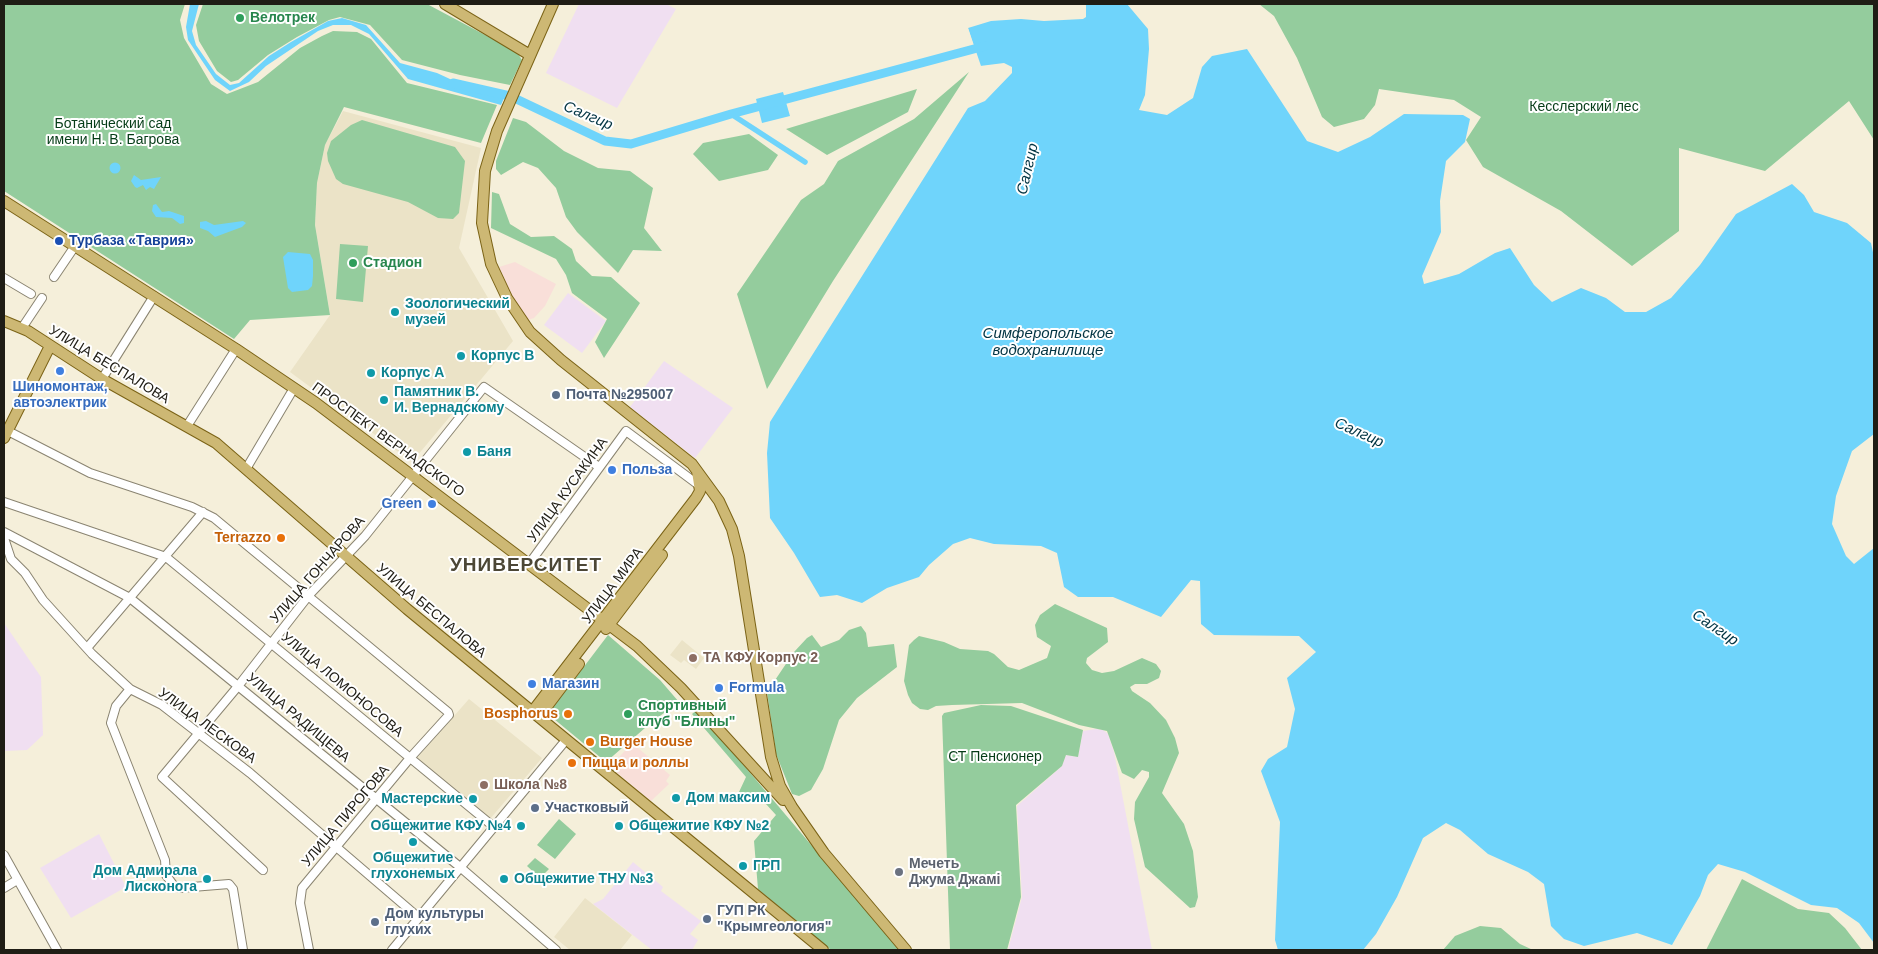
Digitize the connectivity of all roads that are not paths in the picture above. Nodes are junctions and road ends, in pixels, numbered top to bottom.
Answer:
1 (445, 4) edge
2 (553, 4) edge
3 (530, 55) junction
4 (4, 201) edge
5 (75, 246) junction
6 (54, 277) dead end
7 (4, 278) edge
8 (31, 294) dead end
9 (154, 296) junction
10 (42, 298) dead end
11 (4, 321) edge
12 (22, 328) junction
13 (50, 346) junction
14 (236, 349) junction
15 (102, 379) junction
16 (294, 388) junction
17 (187, 426) junction
18 (5, 433) edge
19 (599, 467) junction
20 (246, 469) junction
21 (697, 470) junction
22 (414, 475) junction
23 (700, 486) junction
24 (711, 488) junction
25 (4, 502) edge
26 (203, 512) junction
27 (4, 532) edge
28 (4, 538) edge
29 (346, 556) junction
30 (166, 557) junction
31 (529, 564) junction
32 (309, 595) junction
33 (130, 598) junction
34 (606, 623) junction
35 (272, 643) junction
36 (87, 648) junction
37 (239, 685) junction
38 (130, 689) junction
39 (535, 715) junction
40 (199, 733) junction
41 (566, 740) junction
42 (410, 758) junction
43 (773, 793) junction
44 (376, 800) junction
45 (798, 817) junction
46 (494, 827) junction
47 (337, 847) junction
48 (824, 853) junction
49 (4, 855) edge
50 (460, 867) junction
51 (264, 870) dead end
52 (17, 880) junction
53 (4, 888) edge
54 (418, 917) junction
55 (56, 950) edge
56 (243, 950) edge
57 (309, 950) edge
58 (392, 950) edge
59 (556, 950) edge
60 (823, 950) edge
61 (906, 950) edge

1 - 3 main road
2 - 3 main road
3 - 21 main road
4 - 5 main road, ПРОСПЕКТ ВЕРНАДСКОГО
5 - 6 street
5 - 9 main road, ПРОСПЕКТ ВЕРНАДСКОГО
7 - 8 street
9 - 14 main road, ПРОСПЕКТ ВЕРНАДСКОГО
9 - 15 street
10 - 12 street
11 - 12 main road, УЛИЦА БЕСПАЛОВА
12 - 13 main road, УЛИЦА БЕСПАЛОВА
13 - 15 main road, УЛИЦА БЕСПАЛОВА
13 - 18 main road
14 - 16 main road, ПРОСПЕКТ ВЕРНАДСКОГО
14 - 17 street
15 - 17 main road, УЛИЦА БЕСПАЛОВА
16 - 20 street
16 - 22 main road, ПРОСПЕКТ ВЕРНАДСКОГО
17 - 20 main road, УЛИЦА БЕСПАЛОВА
18 - 26 street
19 - 22 street, УЛИЦА ГОНЧАРОВА
19 - 23 street, УЛИЦА КУСАКИНА
19 - 31 street, УЛИЦА КУСАКИНА
20 - 29 main road, УЛИЦА БЕСПАЛОВА
21 - 23 main road
21 - 24 main road
22 - 29 street, УЛИЦА ГОНЧАРОВА
22 - 31 main road, ПРОСПЕКТ ВЕРНАДСКОГО
23 - 34 main road, УЛИЦА МИРА
24 - 34 main road, УЛИЦА МИРА
24 - 43 main road
24 - 45 main road
25 - 30 street, УЛИЦА ЛОМОНОСОВА
26 - 30 street
26 - 32 street
27 - 33 street, УЛИЦА РАДИЩЕВА
28 - 36 street, УЛИЦА ЛЕСКОВА
29 - 32 street, УЛИЦА ГОНЧАРОВА
29 - 39 main road, УЛИЦА БЕСПАЛОВА
30 - 33 street
30 - 35 street, УЛИЦА ЛОМОНОСОВА
31 - 34 main road, ПРОСПЕКТ ВЕРНАДСКОГО
32 - 35 street, УЛИЦА ГОНЧАРОВА
32 - 42 street, УЛИЦА ПИРОГОВА
33 - 36 street
33 - 37 street, УЛИЦА РАДИЩЕВА
34 - 39 main road, УЛИЦА МИРА
34 - 43 main road, ПРОСПЕКТ ВЕРНАДСКОГО
35 - 37 street, УЛИЦА ГОНЧАРОВА
35 - 42 street, УЛИЦА ЛОМОНОСОВА
36 - 38 street, УЛИЦА ЛЕСКОВА
37 - 40 street, УЛИЦА ГОНЧАРОВА
37 - 44 street, УЛИЦА РАДИЩЕВА
38 - 40 street, УЛИЦА ЛЕСКОВА
38 - 56 street
39 - 41 main road, УЛИЦА БЕСПАЛОВА
40 - 47 street, УЛИЦА ЛЕСКОВА
40 - 51 street, УЛИЦА ГОНЧАРОВА
41 - 46 street
41 - 60 main road, УЛИЦА БЕСПАЛОВА
42 - 44 street, УЛИЦА ПИРОГОВА
42 - 46 street, УЛИЦА ЛОМОНОСОВА
43 - 45 main road, ПРОСПЕКТ ВЕРНАДСКОГО
43 - 48 main road
44 - 47 street, УЛИЦА ПИРОГОВА
44 - 50 street, УЛИЦА РАДИЩЕВА
45 - 48 main road
46 - 50 street
47 - 54 street, УЛИЦА ЛЕСКОВА
47 - 57 street, УЛИЦА ПИРОГОВА
48 - 61 main road
49 - 52 street
50 - 54 street
50 - 59 street, УЛИЦА РАДИЩЕВА
52 - 53 street
52 - 55 street
54 - 58 street

